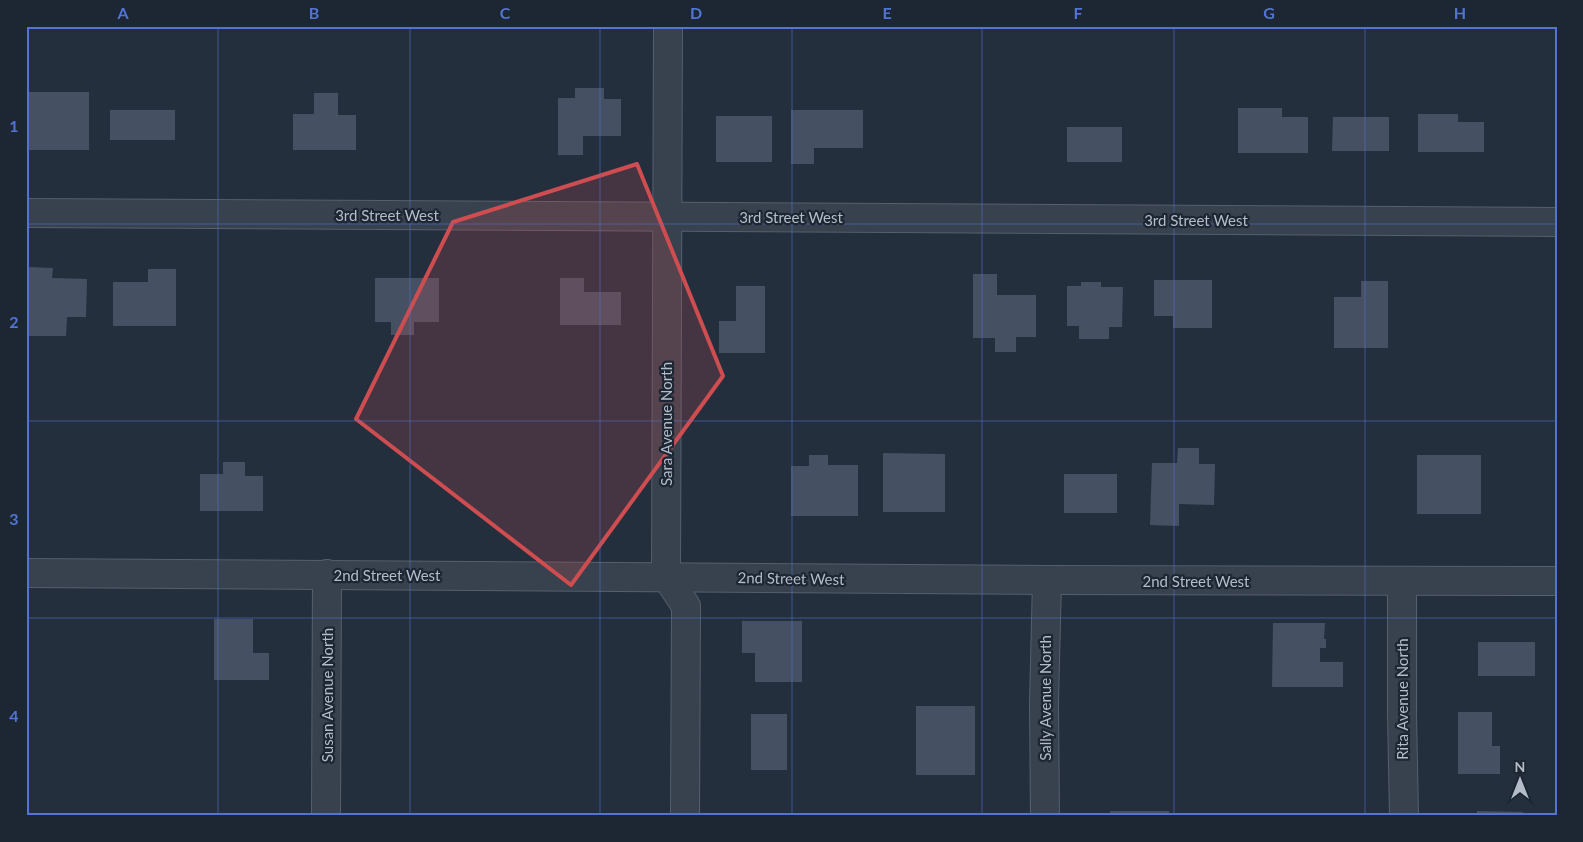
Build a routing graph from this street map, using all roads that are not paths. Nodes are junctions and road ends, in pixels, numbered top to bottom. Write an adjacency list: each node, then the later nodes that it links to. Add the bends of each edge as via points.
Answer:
1 (668, 26): 3 (street, Sara Avenue North)
2 (26, 213): 3 (street, 3rd Street West)
3 (666, 216): 4 (street, 3rd Street West); 7 (street, Sara Avenue North)
4 (1557, 222)
5 (26, 573): 6 (street, 2nd Street West)
6 (327, 574): 7 (street, 2nd Street West); 11 (street, Susan Avenue North)
7 (666, 576): 8 (street, 2nd Street West); 12 (street, via 686,606)
8 (1047, 580): 9 (street, 2nd Street West); 13 (street, Sally Avenue North)
9 (1402, 581): 10 (street, 2nd Street West); 14 (street, Rita Avenue North)
10 (1557, 581)
11 (326, 816)
12 (685, 816)
13 (1045, 816)
14 (1404, 816)

